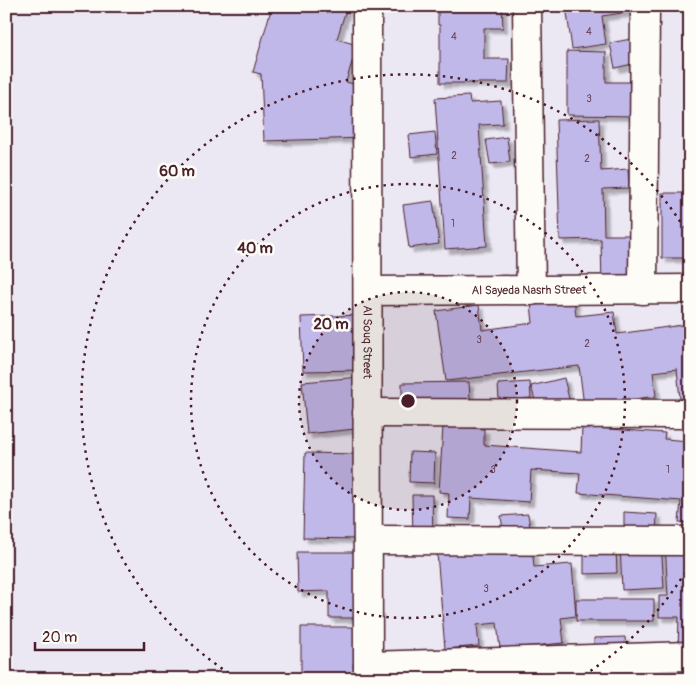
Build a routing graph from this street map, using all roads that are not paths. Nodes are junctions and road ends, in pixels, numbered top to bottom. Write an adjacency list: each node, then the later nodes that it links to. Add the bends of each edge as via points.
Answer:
1 (367, 6): 6 (street, Al Souq Street)
2 (527, 6): 7 (street)
3 (645, 6): 5 (street)
4 (690, 289): 5 (street, Al Sayeda Nasrh Street)
5 (643, 290): 7 (street, Al Sayeda Nasrh Street)
6 (368, 291): 7 (street, Al Sayeda Nasrh Street); 8 (street, Al Souq Street)
7 (531, 291)
8 (367, 413): 9 (street); 10 (street, Al Souq Street)
9 (690, 414)
10 (368, 540): 11 (street); 13 (street, Al Souq Street)
11 (690, 541)
12 (690, 656): 13 (street)
13 (368, 672)

